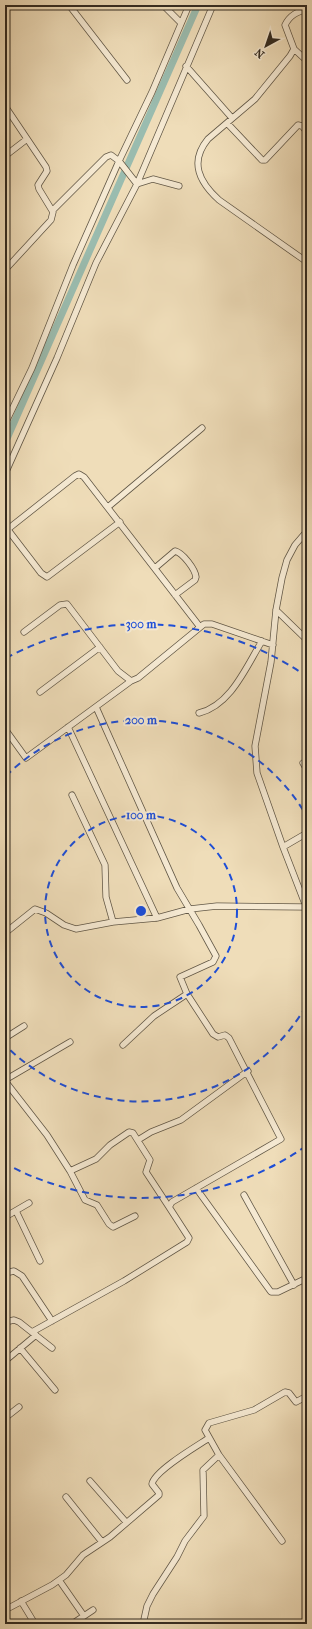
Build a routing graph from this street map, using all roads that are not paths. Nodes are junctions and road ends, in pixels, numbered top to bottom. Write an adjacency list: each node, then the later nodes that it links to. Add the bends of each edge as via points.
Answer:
1 (69, 5): 10 (street)
2 (163, 5): 6 (street)
3 (190, 5): 6 (street)
4 (213, 5): 9 (street)
5 (307, 9): 7 (street, via 289,18 285,25)
6 (181, 23): 17 (street)
7 (294, 49): 8 (street); 12 (street, via 255,99)
8 (307, 61)
9 (186, 66): 12 (street); 18 (street)
10 (127, 80)
11 (5, 106): 15 (street)
12 (232, 118): 13 (street)
13 (227, 124): 14 (street, via 262,160 265,160 298,125); 21 (street, via 202,147 198,159 202,180 219,200)
14 (307, 132)
15 (27, 139): 16 (street); 20 (street, via 47,171 38,185)
16 (5, 156)
17 (121, 163): 18 (street); 20 (street, via 111,155 106,157); 23 (street, via 73,265 32,368)
18 (136, 182): 19 (street, via 153,179); 25 (street, via 96,263)
19 (179, 186)
20 (53, 210): 22 (street, via 51,220)
21 (306, 257)
22 (5, 270)
23 (5, 424)
24 (202, 428): 26 (street)
25 (5, 474)
26 (108, 507): 27 (street); 28 (street, via 88,481 79,474)
27 (120, 522): 28 (street, via 47,577 41,573); 30 (street)
28 (7, 528)
29 (307, 531): 32 (street, via 287,560)
30 (155, 568): 31 (street); 31 (street, via 175,551 182,555 195,571 195,580)
31 (175, 595): 33 (street)
32 (276, 610): 35 (street); 37 (street)
33 (200, 627): 36 (street, via 212,624); 39 (street, via 138,678)
34 (24, 632): 38 (street, via 60,605 67,604)
35 (307, 640)
36 (262, 641): 37 (street); 42 (street, via 228,694 217,704)
37 (273, 645): 49 (street, via 255,756 257,773)
38 (100, 647): 39 (street, via 118,671); 40 (street)
39 (130, 681): 41 (street)
40 (40, 692)
41 (96, 707): 43 (street); 51 (street, via 165,864)
42 (199, 713)
43 (68, 727): 44 (street, via 26,758); 52 (street)
44 (5, 729)
45 (303, 763): 46 (street)
46 (307, 770)
47 (72, 795): 53 (street, via 105,865 106,897)
48 (307, 833): 49 (street)
49 (283, 847): 50 (street)
50 (307, 908): 51 (street, via 217,906)
51 (190, 909): 52 (street); 55 (street, via 216,956 213,962 180,977)
52 (157, 918): 53 (street)
53 (113, 922): 54 (street, via 70,928 35,908)
54 (5, 933)
55 (187, 994): 59 (street, via 154,1016); 60 (street, via 213,1034 229,1038)
56 (24, 1026): 57 (street)
57 (5, 1038)
58 (70, 1042): 61 (street)
59 (122, 1045)
60 (248, 1071): 62 (street, via 180,1120); 64 (street, via 281,1139)
61 (5, 1081): 63 (street, via 34,1117)
62 (138, 1140): 63 (street, via 129,1132 96,1159); 67 (street, via 150,1160 146,1172)
63 (70, 1171): 69 (street, via 85,1200 96,1205 110,1226 116,1226)
64 (196, 1188): 67 (street, via 172,1202); 74 (street, via 271,1292 278,1292)
65 (244, 1195): 74 (street)
66 (29, 1203): 68 (street)
67 (169, 1207): 75 (street, via 189,1238 186,1242 124,1281)
68 (16, 1211): 70 (street); 71 (street)
69 (135, 1216)
70 (5, 1217)
71 (40, 1261)
72 (5, 1273): 75 (street, via 14,1271 22,1276)
73 (307, 1278): 74 (street)
74 (294, 1285)
75 (52, 1321): 77 (street)
76 (5, 1322): 77 (street, via 14,1320)
77 (34, 1333): 78 (street); 79 (street)
78 (20, 1348): 80 (street); 81 (street)
79 (52, 1348)
80 (5, 1361)
81 (55, 1390)
82 (307, 1396): 85 (street, via 296,1402 285,1392 254,1410 208,1423 205,1430)
83 (19, 1407): 84 (street)
84 (5, 1418)
85 (209, 1438): 86 (street); 89 (street, via 176,1460 154,1479 152,1484 159,1495)
86 (219, 1455): 90 (street); 99 (street, via 203,1470 204,1516 185,1541 153,1594)
87 (90, 1481): 89 (street)
88 (66, 1497): 91 (street)
89 (126, 1522): 91 (street)
90 (282, 1541)
91 (102, 1542): 92 (street, via 83,1555)
92 (59, 1580): 93 (street); 96 (street)
93 (21, 1601): 94 (street); 97 (street)
94 (5, 1610)
95 (93, 1610): 96 (street)
96 (84, 1616): 98 (street)
97 (35, 1624)
98 (72, 1624)
99 (143, 1624)

